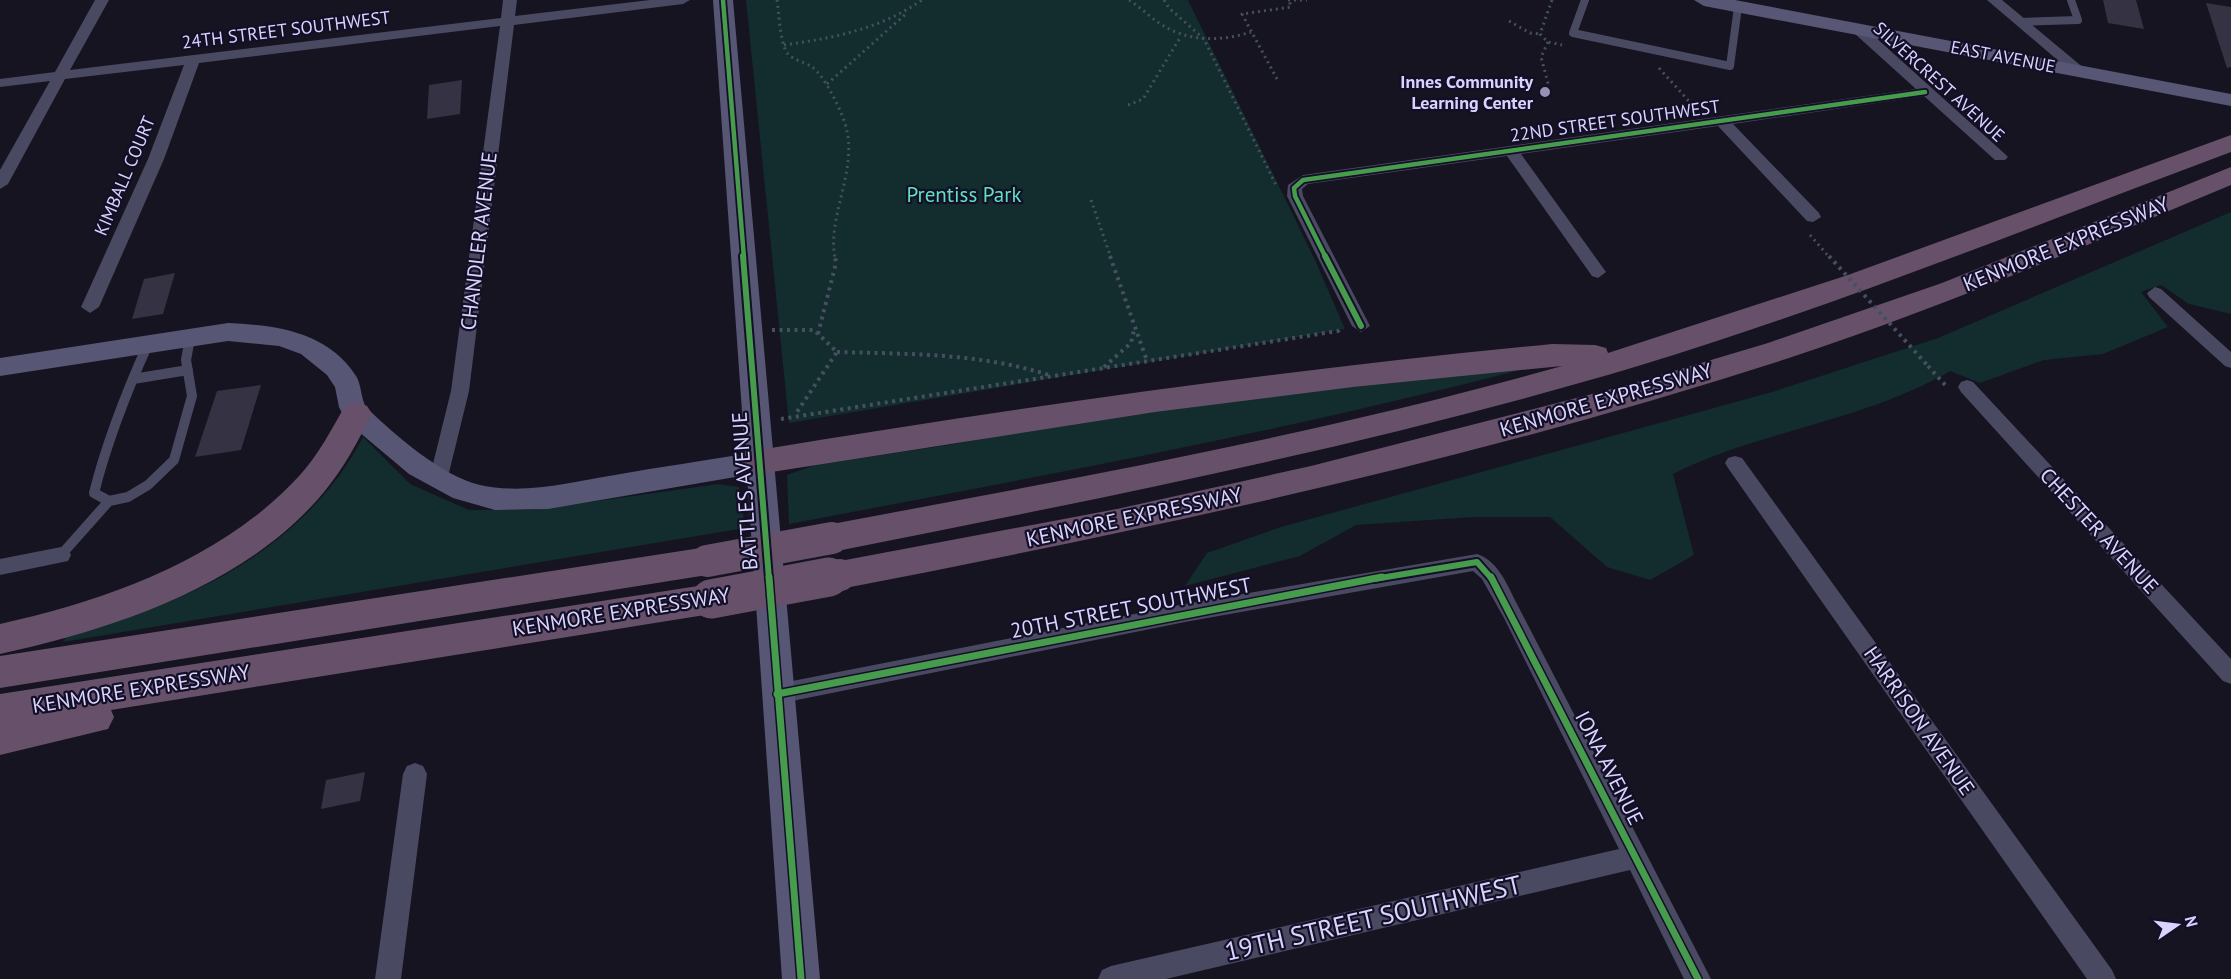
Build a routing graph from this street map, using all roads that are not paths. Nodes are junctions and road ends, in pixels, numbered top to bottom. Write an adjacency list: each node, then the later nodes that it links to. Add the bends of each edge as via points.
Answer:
1 (102, 0): 15 (street)
2 (510, 0): 10 (street, CHANDLER AVENUE)
3 (683, 0): 10 (street, 24TH STREET SOUTHWEST)
4 (723, 0): 39 (main road, BATTLES AVENUE)
5 (1585, 0): 9 (lane, via 1573,33 1730,66)
6 (1704, 0): 9 (main road, EAST AVENUE)
7 (1994, 0): 11 (street)
8 (2071, 0): 11 (lane, via 2079,20)
9 (1739, 3): 12 (main road, EAST AVENUE)
10 (508, 21): 13 (street, 24TH STREET SOUTHWEST); 41 (street, CHANDLER AVENUE, via 460,391)
11 (2021, 22): 14 (street)
12 (1859, 30): 14 (main road, EAST AVENUE); 17 (street, SILVERCREST AVENUE)
13 (193, 59): 15 (street, 24TH STREET SOUTHWEST); 28 (street, KIMBALL COURT, via 156,159)
14 (2080, 72): 18 (main road, EAST AVENUE)
15 (58, 76): 16 (street, 24TH STREET SOUTHWEST); 24 (street)
16 (0, 83)
17 (1925, 92): 19 (street, 22ND STREET SOUTHWEST); 22 (street, SILVERCREST AVENUE)
18 (2226, 99)
19 (1722, 121): 21 (street, 22ND STREET SOUTHWEST); 25 (street)
20 (2231, 142): 32 (highway, KENMORE EXPRESSWAY, via 1775,310)
21 (1511, 150): 26 (street); 29 (street, 22ND STREET SOUTHWEST, via 1298,183 1295,196)
22 (2000, 157)
23 (2231, 175): 47 (highway, KENMORE EXPRESSWAY, bridge, via 1952,290 1779,350 1627,396 1311,479 1117,522 711,599)
24 (0, 184)
25 (1813, 218)
26 (1598, 272)
27 (2154, 293): 33 (street)
28 (90, 307)
29 (1353, 325)
30 (189, 338): 31 (main road); 35 (lane); 38 (main road, via 261,332 309,345 340,372)
31 (148, 344): 34 (main road); 36 (lane)
32 (1630, 357): 39 (highway, via 1552,355 1239,388); 48 (highway, KENMORE EXPRESSWAY, bridge, via 1306,442 832,538)
33 (2231, 362)
34 (0, 367)
35 (188, 370): 36 (lane); 42 (lane, via 192,396 174,460 148,485 128,497)
36 (133, 379): 42 (lane, via 104,449 94,493)
37 (1967, 387): 49 (street, CHESTER AVENUE)
38 (356, 414): 41 (main road); 46 (highway, via 318,477 290,508 255,538 216,563 168,587 31,633)
39 (759, 462): 41 (main road, via 573,494 513,499 481,496); 50 (main road, BATTLES AVENUE)
40 (1735, 463): 59 (street, HARRISON AVENUE)
41 (439, 480)
42 (109, 501): 43 (lane)
43 (61, 555): 44 (street)
44 (0, 567)
45 (1489, 573): 50 (street, 20TH STREET SOUTHWEST, via 1477,562 1431,568); 54 (street, IONA AVENUE)
46 (0, 639)
47 (419, 644): 51 (highway, KENMORE EXPRESSWAY); 52 (highway)
48 (0, 672)
49 (2231, 674)
50 (777, 693): 56 (main road, BATTLES AVENUE)
51 (0, 711)
52 (0, 738)
53 (415, 774): 55 (street)
54 (1635, 857): 57 (street, 19TH STREET SOUTHWEST); 58 (street, IONA AVENUE)
55 (388, 979)
56 (801, 979)
57 (1111, 979)
58 (1698, 979)
59 (2103, 979)

